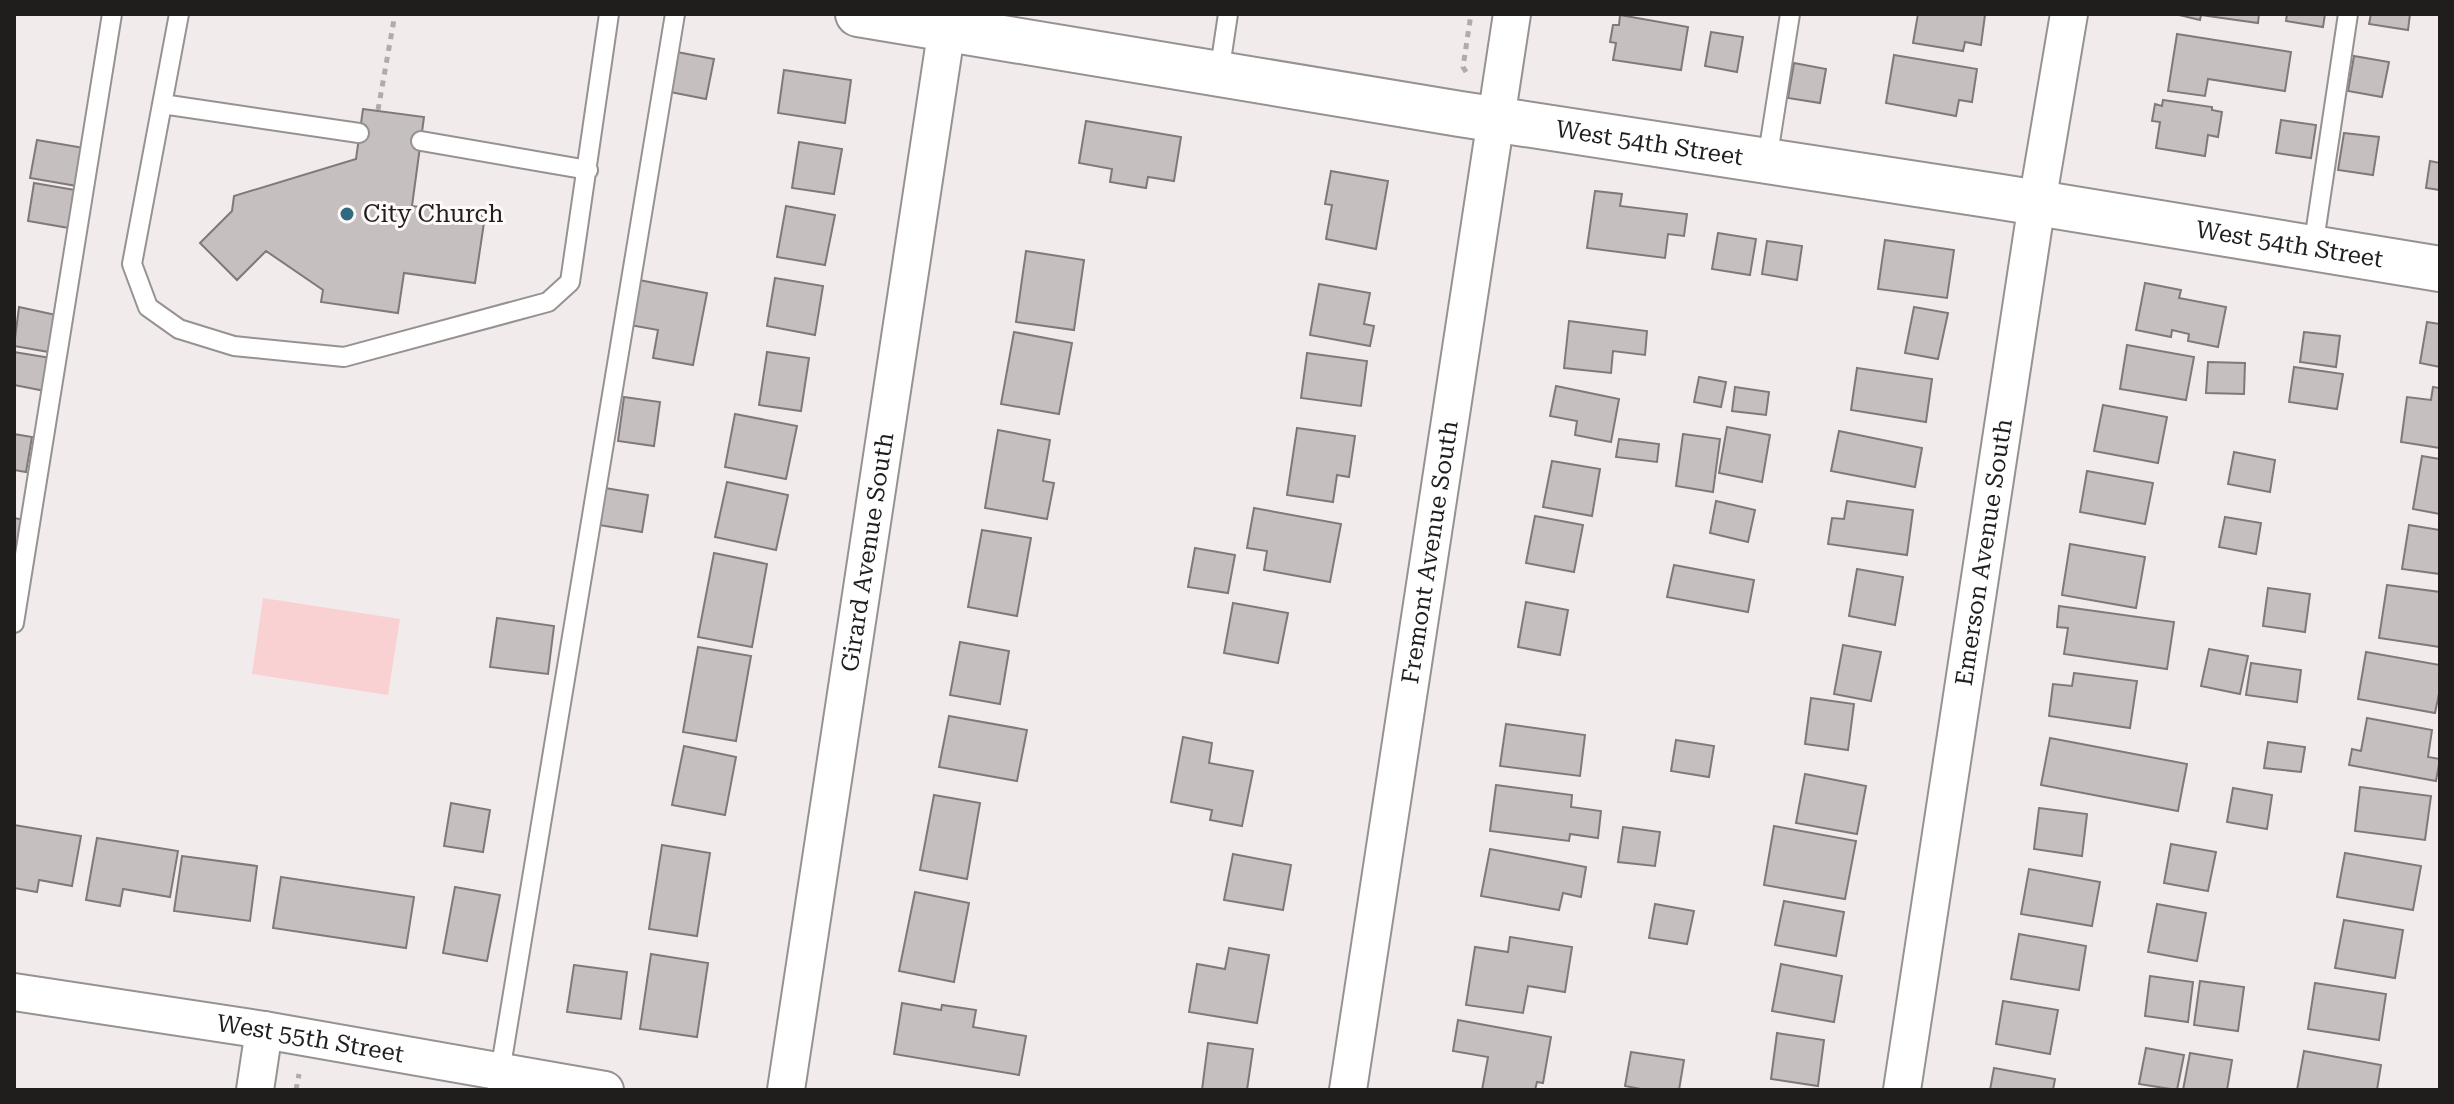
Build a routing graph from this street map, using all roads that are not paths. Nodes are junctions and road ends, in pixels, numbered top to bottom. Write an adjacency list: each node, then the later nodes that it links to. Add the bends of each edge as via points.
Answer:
1 (112, 14): 22 (lane)
2 (179, 14): 13 (lane)
3 (609, 14): 18 (lane)
4 (675, 14): 25 (lane)
5 (858, 14): 11 (street, West 54th Street)
6 (1228, 14): 12 (lane)
7 (1512, 14): 14 (street, Fremont Avenue South)
8 (1790, 14): 17 (lane)
9 (2069, 14): 19 (street, Emerson Avenue South)
10 (2348, 14): 20 (lane)
11 (948, 21): 12 (street, West 54th Street); 28 (street, Girard Avenue South)
12 (1219, 74): 14 (street, West 54th Street)
13 (162, 104): 15 (lane); 18 (lane, via 132,264 148,307 179,329 234,346 344,357 548,302 570,282)
14 (1495, 120): 17 (street, West 54th Street); 29 (street, Fremont Avenue South)
15 (359, 133)
16 (421, 141): 18 (lane)
17 (1767, 162): 19 (street, West 54th Street)
18 (588, 170)
19 (2037, 203): 20 (street, West 54th Street); 30 (street, Emerson Avenue South)
20 (2313, 248): 21 (street, West 54th Street)
21 (2440, 269)
22 (14, 623)
23 (14, 992): 24 (street, West 55th Street)
24 (264, 1030): 25 (street, West 55th Street); 26 (street)
25 (499, 1081): 27 (street, West 55th Street)
26 (255, 1090)
27 (605, 1090)
28 (786, 1090)
29 (1348, 1090)
30 (1902, 1090)

